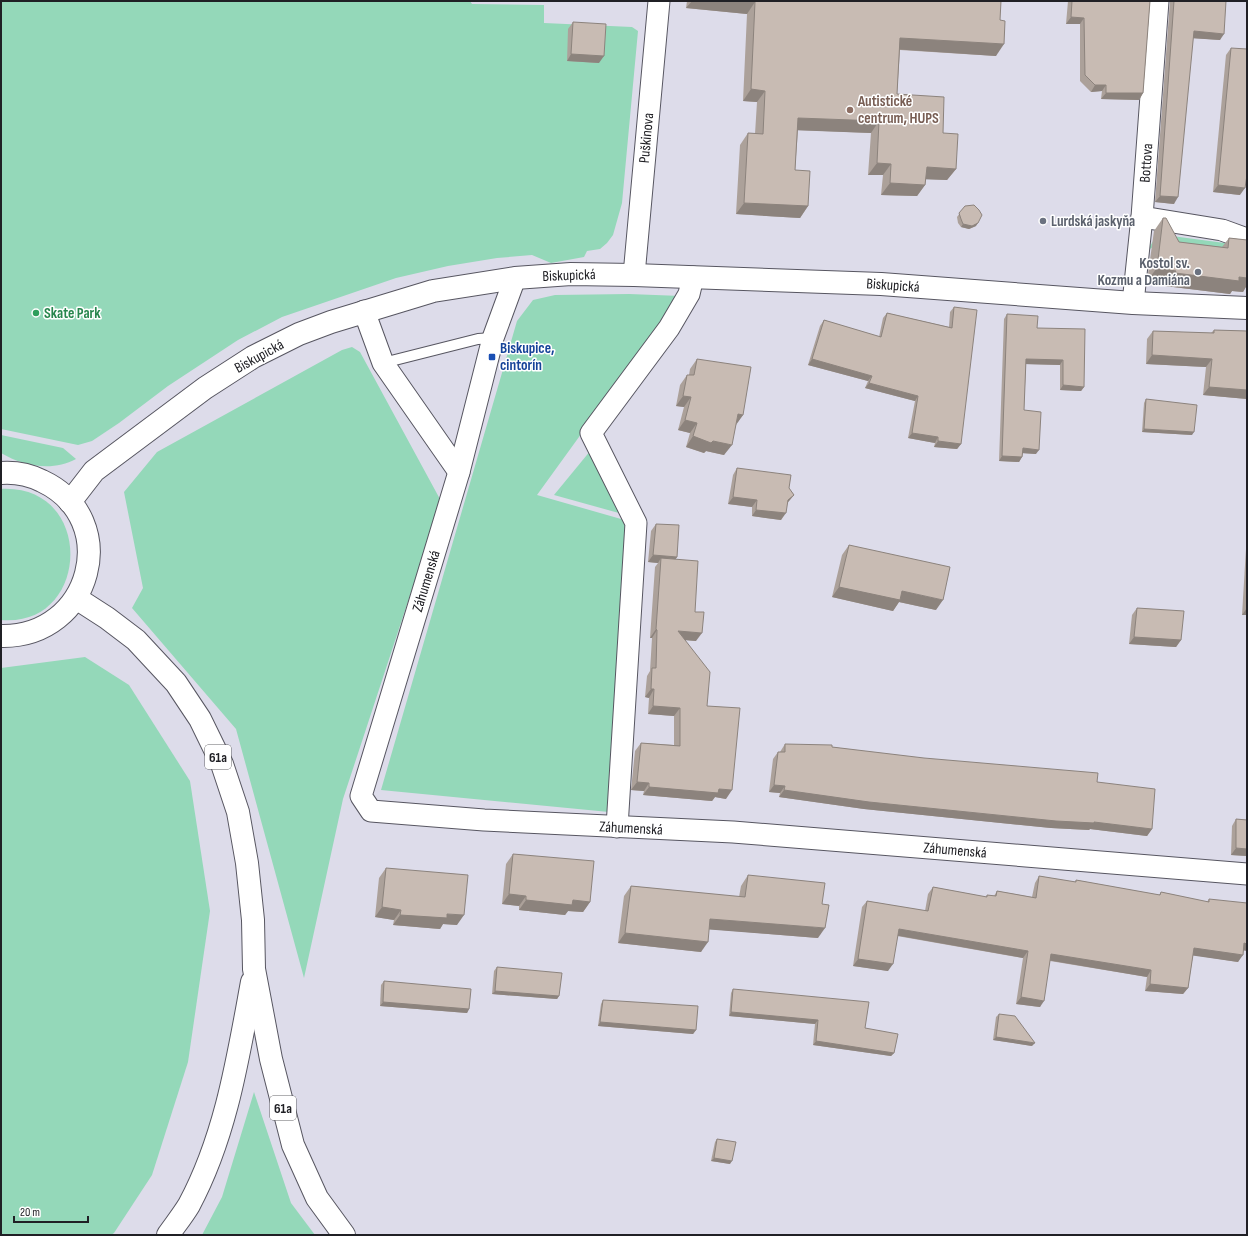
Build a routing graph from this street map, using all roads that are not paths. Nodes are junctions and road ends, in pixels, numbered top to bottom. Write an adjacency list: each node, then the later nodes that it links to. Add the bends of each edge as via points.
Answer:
1 (659, 1): 5 (street, Puškinova)
2 (1158, 1): 3 (street, Bottova)
3 (1142, 217): 4 (street, via 1222,230); 8 (street)
4 (1247, 239)
5 (634, 275): 6 (street, Biskupická, via 571,274); 7 (street, Biskupická)
6 (516, 278): 10 (street, Biskupická, via 433,291); 11 (street, Záhumenská)
7 (693, 278): 8 (street, Biskupická, via 882,284); 18 (street, via 690,294 669,328 591,433 636,524)
8 (1133, 303): 9 (street, Biskupická)
9 (1247, 308)
10 (364, 311): 12 (street); 15 (street, Biskupická, via 299,334 254,357 211,384 94,471)
11 (493, 338): 12 (lane, via 478,339); 13 (street, Záhumenská)
12 (383, 363): 13 (street)
13 (459, 472): 18 (street, Záhumenská, via 361,796 370,811)
14 (1, 473): 15 (street, via 35,478 54,488)
15 (70, 502): 16 (street, via 78,514 88,543 89,558)
16 (76, 598): 17 (street, via 54,622 41,629 27,634); 20 (street, 61a, via 136,640 176,683 213,744 238,812 247,863)
17 (1, 636)
18 (617, 827): 19 (street, Záhumenská, via 733,832)
19 (1247, 874)
20 (254, 969): 21 (street, 61a, via 233,1084 221,1129 188,1205); 22 (street, 61a, via 271,1059 292,1145 317,1198)
21 (168, 1235)
22 (344, 1235)

